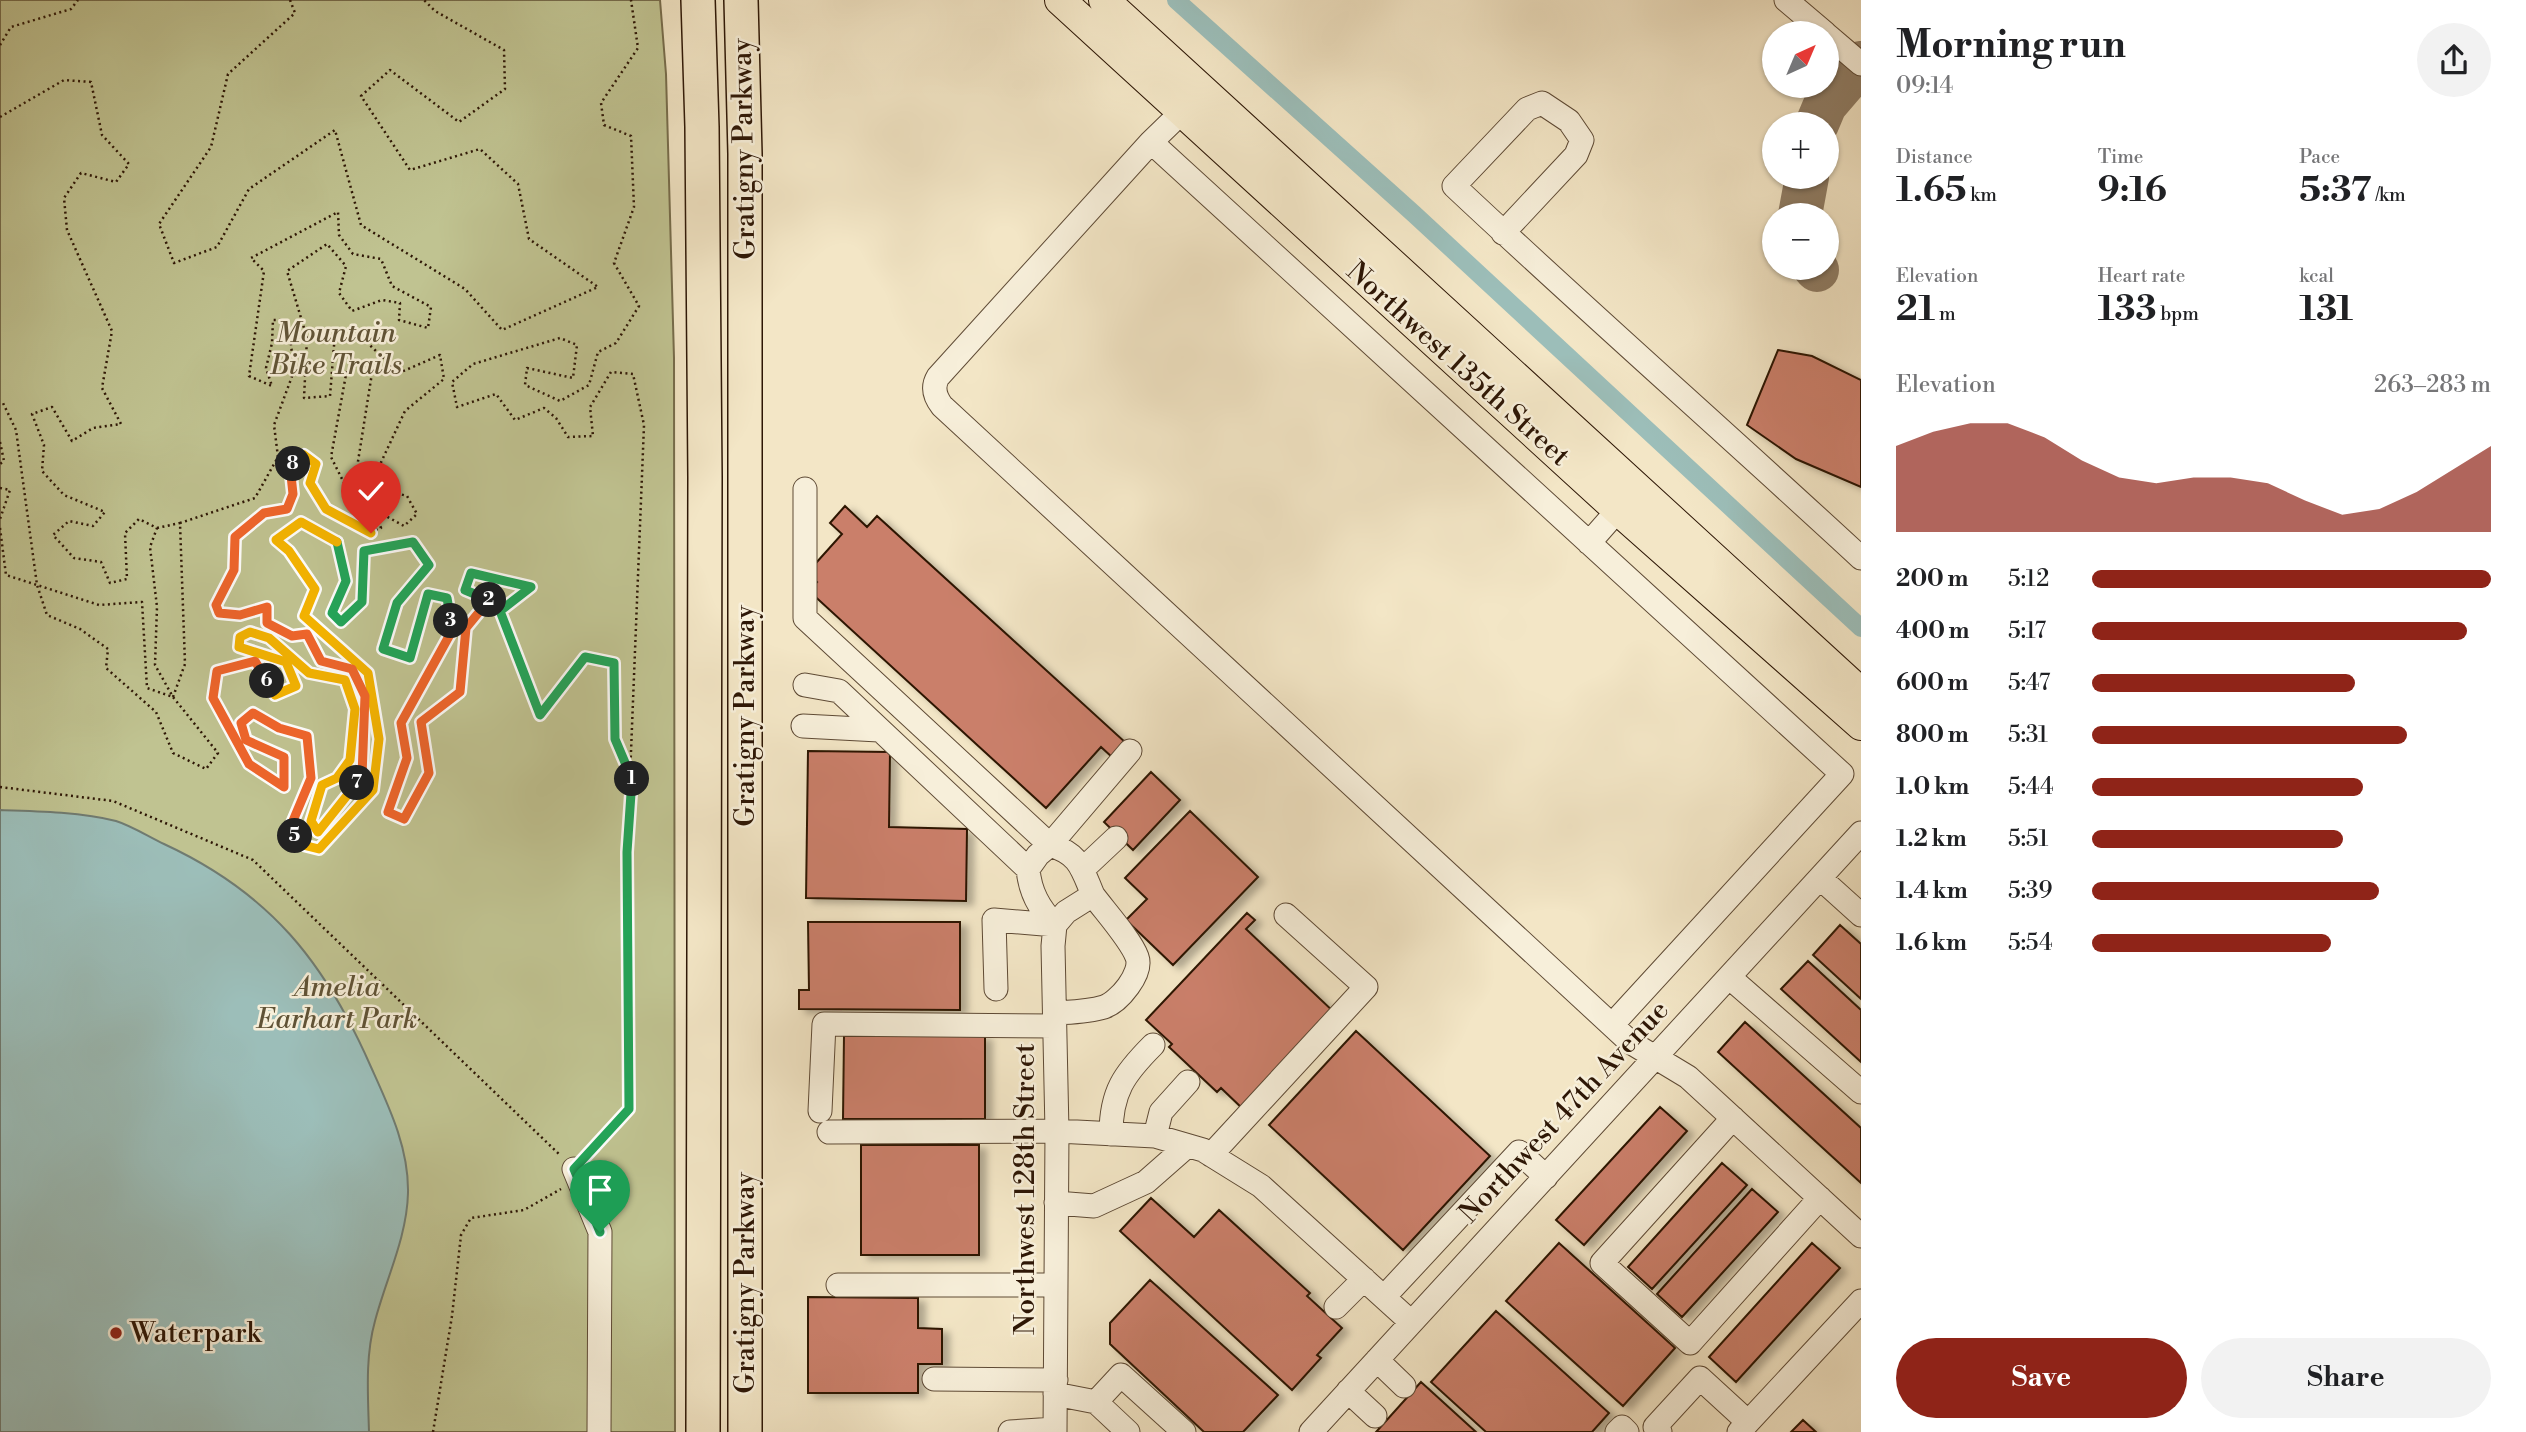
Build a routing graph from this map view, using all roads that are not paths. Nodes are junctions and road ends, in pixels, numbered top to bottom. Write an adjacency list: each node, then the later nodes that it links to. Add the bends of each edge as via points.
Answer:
1 (698, 0): 70 (highway, Gratigny Parkway, via 705,464)
2 (741, 0): 71 (highway, Gratigny Parkway, via 745,154)
3 (1059, 0): 10 (main road, Northwest 135th Street)
4 (1104, 0): 9 (main road, Northwest 135th Street)
5 (1786, 0): 6 (street)
6 (1811, 21)
7 (1839, 45): 8 (street)
8 (1861, 64)
9 (1203, 90): 10 (main road); 18 (main road, Northwest 135th Street)
10 (1182, 113): 11 (street); 14 (main road, Northwest 135th Street)
11 (1151, 142): 15 (street); 36 (street, via 944,369 935,383 937,399)
12 (1503, 233): 12 (street, via 1454,186 1527,108 1542,103 1569,121 1581,140 1576,155); 16 (street)
13 (805, 489): 25 (street, via 805,618)
14 (1618, 510): 15 (street); 19 (main road, Northwest 135th Street)
15 (1589, 543): 36 (street, via 1842,774)
16 (1861, 558)
17 (805, 685): 21 (street, via 839,691)
18 (1861, 692)
19 (1861, 725)
20 (803, 726): 21 (street)
21 (879, 730): 26 (street)
22 (1130, 751): 25 (street)
23 (1861, 833): 28 (street, Northwest 47th Avenue)
24 (1116, 838): 27 (street)
25 (1050, 845): 26 (street); 27 (street, via 1073,856)
26 (1028, 869): 32 (street, via 1034,895)
27 (1083, 869): 29 (street)
28 (1820, 878): 31 (street); 33 (street, Northwest 47th Avenue)
29 (1093, 895): 32 (street, via 1066,912); 35 (street, via 1137,954 1139,970 1107,1006)
30 (1286, 915): 46 (street, via 1366,987)
31 (1861, 915)
32 (1054, 935): 34 (street, via 994,920); 35 (street, Northwest 128th Street)
33 (1729, 977): 38 (street, Northwest 47th Avenue); 40 (street)
34 (996, 989)
35 (1055, 1020): 42 (street, Northwest 128th Street); 42 (street, via 824,1024 825,1121)
36 (1612, 1025): 38 (street)
37 (1153, 1045): 43 (street, via 1121,1084 1111,1109)
38 (1655, 1058): 41 (street, via 1688,1077); 48 (street, Northwest 47th Avenue)
39 (1188, 1082): 44 (street, via 1161,1112)
40 (1861, 1093)
41 (1732, 1118): 49 (street); 49 (street, via 1601,1263 1690,1343)
42 (1056, 1130): 43 (street); 50 (street, Northwest 128th Street)
43 (1111, 1134): 44 (street)
44 (1155, 1136): 45 (street)
45 (1187, 1146): 46 (street); 50 (street, via 1146,1182 1094,1206)
46 (1211, 1156): 52 (street, via 1261,1185)
47 (576, 1173): 69 (street, via 600,1232)
48 (1546, 1177): 55 (street, via 1519,1152); 58 (street, Northwest 47th Avenue)
49 (1821, 1199): 51 (street)
50 (1056, 1203): 54 (street, Northwest 128th Street)
51 (1858, 1227)
52 (1364, 1279): 55 (street); 57 (street)
53 (838, 1285): 54 (street)
54 (1056, 1285): 62 (street, Northwest 128th Street)
55 (1384, 1297): 58 (street)
56 (1861, 1301): 66 (street)
57 (1336, 1307)
58 (1411, 1322): 59 (street, Northwest 47th Avenue)
59 (1377, 1360): 61 (street); 63 (street, Northwest 47th Avenue)
60 (933, 1379): 62 (street)
61 (1404, 1386)
62 (1056, 1387): 64 (street); 68 (street, Northwest 128th Street)
63 (1348, 1391): 65 (street); 67 (street, Northwest 47th Avenue)
64 (1096, 1402): 73 (street); 74 (street, via 1121,1375)
65 (1375, 1416)
66 (1743, 1427): 77 (street, via 1700,1378 1655,1427)
67 (1316, 1430)
68 (1055, 1431): 72 (street)
69 (599, 1432)
70 (703, 1432)
71 (745, 1432)
72 (1010, 1432)
73 (1128, 1432)
74 (1184, 1432)
75 (1617, 1432): 76 (street, via 1622,1427)
76 (1627, 1432)
77 (1660, 1432)

